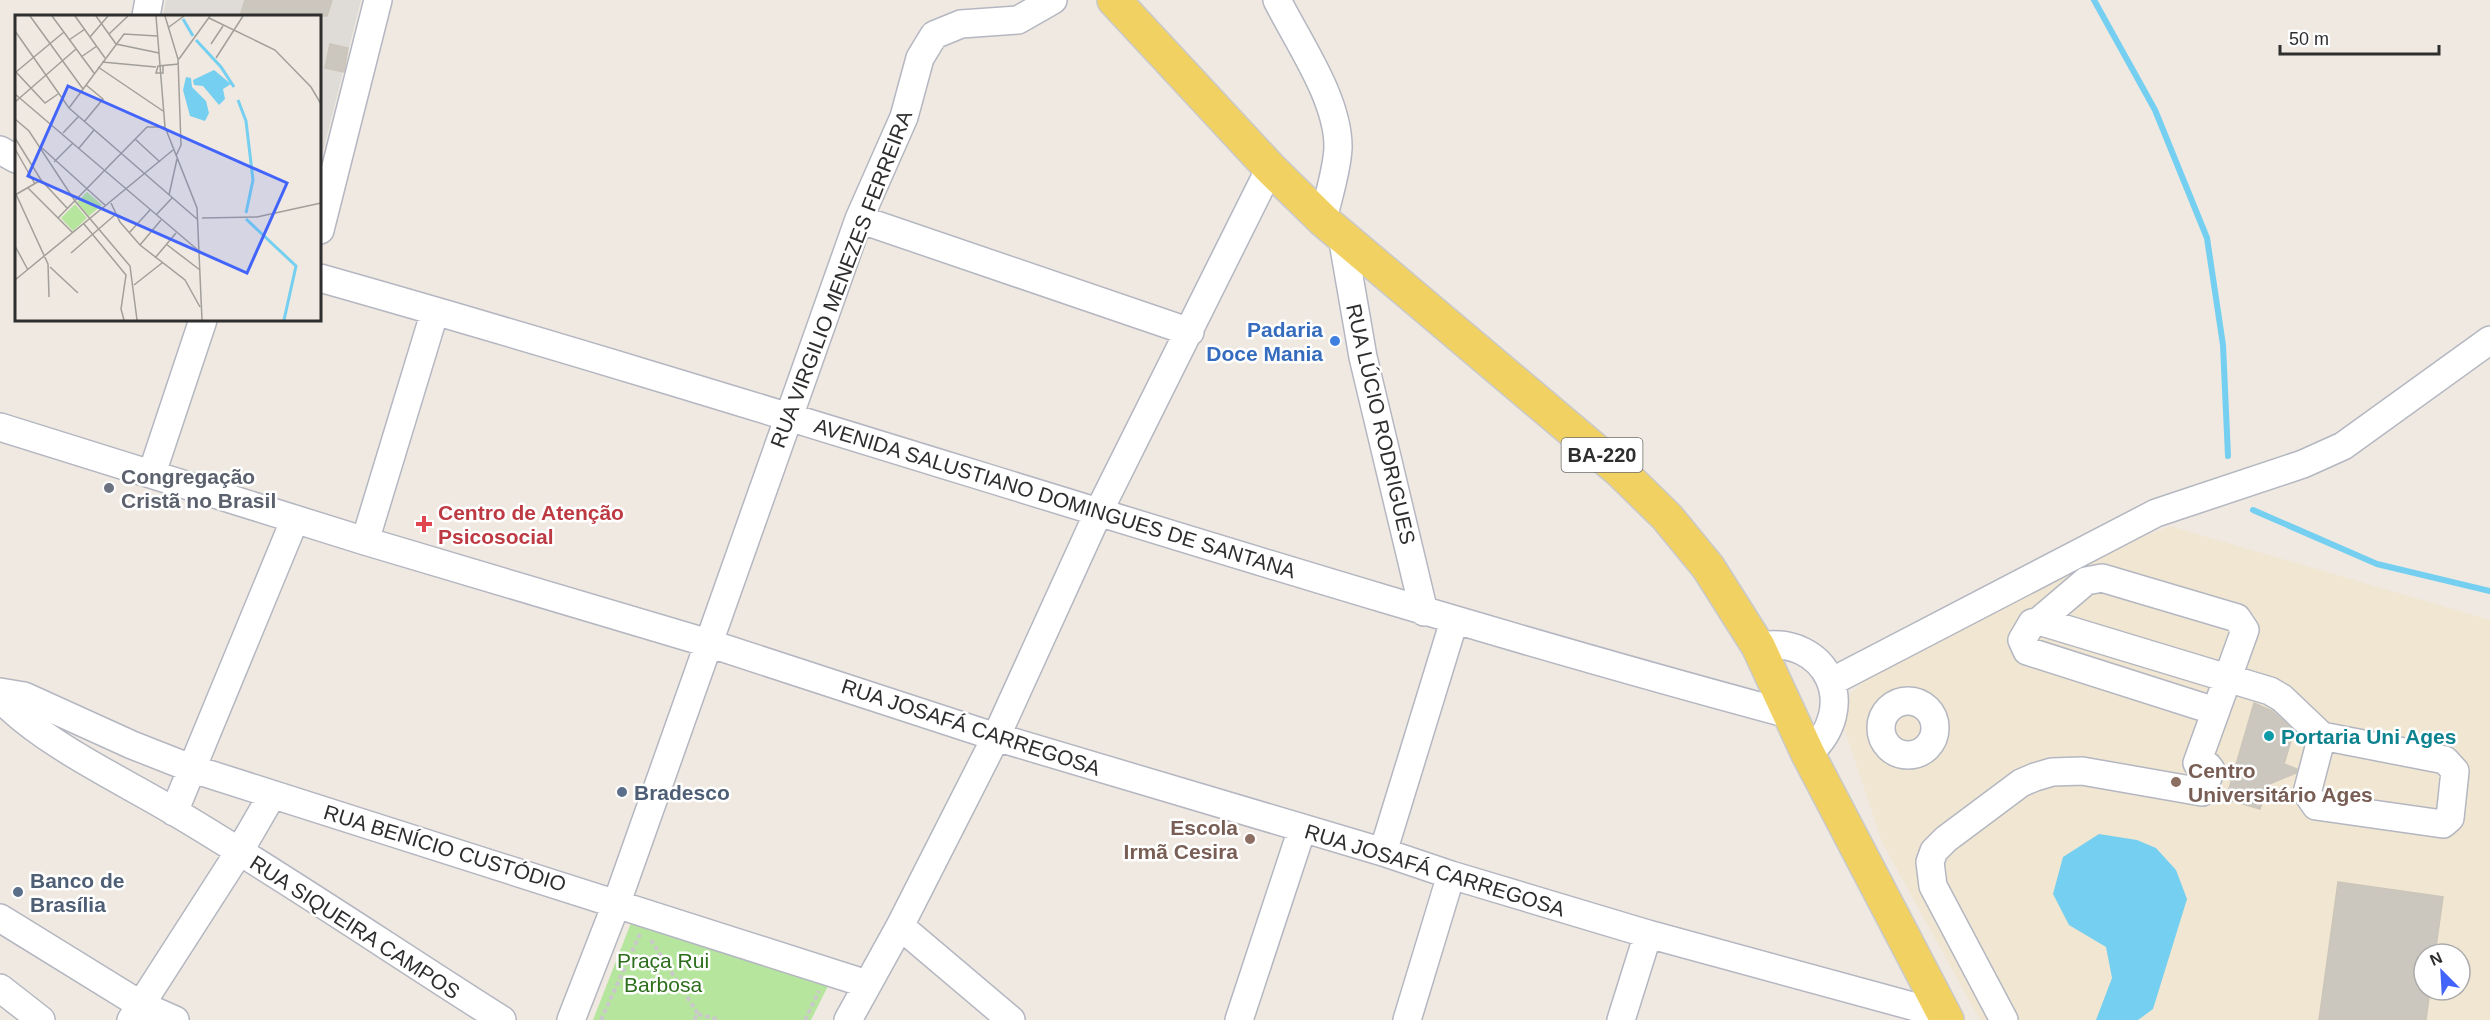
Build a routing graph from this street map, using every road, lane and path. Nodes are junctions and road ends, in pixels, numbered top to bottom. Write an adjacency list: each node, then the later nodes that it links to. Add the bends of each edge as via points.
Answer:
1 (378, 0): 9 (street)
2 (1053, 0): 8 (street, RUA VIRGILIO MENEZES FERREIRA, via 1018,20 961,24 934,35 920,58 904,117)
3 (1114, 0): 7 (main road, BA-220)
4 (1277, 0): 10 (street, via 1323,88 1337,131)
5 (0, 150): 6 (street)
6 (15, 158)
7 (1270, 168): 10 (main road, BA-220); 14 (street)
8 (859, 219): 14 (street); 16 (street, RUA VIRGILIO MENEZES FERREIRA)
9 (321, 226)
10 (1333, 228): 22 (street, RUA LÚCIO RODRIGUES); 26 (main road, BA-220, via 1628,478 1708,567)
11 (321, 278): 12 (street, AVENIDA SALUSTIANO DOMINGUES DE SANTANA)
12 (435, 311): 16 (street, AVENIDA SALUSTIANO DOMINGUES DE SANTANA); 21 (street)
13 (203, 321): 18 (street)
14 (1190, 332): 19 (street)
15 (2490, 340): 28 (street, via 2343,446 2303,464 2156,513)
16 (789, 415): 19 (street, AVENIDA SALUSTIANO DOMINGUES DE SANTANA); 25 (street, RUA VIRGILIO MENEZES FERREIRA)
17 (0, 427): 18 (street, RUA JOSAFÁ CARREGOSA)
18 (152, 473): 20 (street, RUA JOSAFÁ CARREGOSA)
19 (1099, 511): 22 (street, AVENIDA SALUSTIANO DOMINGUES DE SANTANA); 34 (street)
20 (295, 519): 21 (street, RUA JOSAFÁ CARREGOSA); 37 (street)
21 (365, 541): 25 (street, RUA JOSAFÁ CARREGOSA)
22 (1424, 612): 23 (street, AVENIDA SALUSTIANO DOMINGUES DE SANTANA)
23 (1454, 621): 32 (street, AVENIDA SALUSTIANO DOMINGUES DE SANTANA); 43 (street)
24 (2039, 621): 27 (street); 27 (street, via 2085,581 2102,578 2237,618 2245,630); 31 (street, via 2032,623 2022,640 2027,651)
25 (708, 643): 34 (street, RUA JOSAFÁ CARREGOSA); 45 (street, RUA VIRGILIO MENEZES FERREIRA)
26 (1758, 646): 28 (street, via 1784,644 1808,653); 32 (main road, BA-220)
27 (2227, 679): 31 (street); 33 (street, via 2275,694)
28 (1831, 682): 36 (street, via 1836,697 1834,717 1829,731)
29 (0, 692): 35 (street, RUA BENÍCIO CUSTÓDIO, via 24,696)
30 (0, 698): 38 (street, RUA SIQUEIRA CAMPOS, via 16,715)
31 (2215, 711): 68 (street, via 2197,762 2211,770 2202,792 2082,771 2052,772 2022,783 1934,851 1930,862 1933,886)
32 (1792, 716): 36 (main road, BA-220)
33 (2322, 736): 33 (street, via 2449,762 2455,771 2450,818 2443,824 2316,806 2307,793)
34 (996, 737): 41 (street, RUA JOSAFÁ CARREGOSA); 47 (street)
35 (132, 745): 37 (street, RUA BENÍCIO CUSTÓDIO); 38 (street)
36 (1808, 754): 55 (main road, BA-220)
37 (193, 769): 39 (street, RUA BENÍCIO CUSTÓDIO); 40 (street)
38 (114, 778): 40 (street, RUA SIQUEIRA CAMPOS)
39 (272, 795): 42 (street); 45 (street, RUA BENÍCIO CUSTÓDIO)
40 (174, 812): 42 (street, RUA SIQUEIRA CAMPOS)
41 (1302, 829): 43 (street, RUA JOSAFÁ CARREGOSA); 65 (street)
42 (239, 852): 52 (street); 58 (street, RUA SIQUEIRA CAMPOS)
43 (1383, 852): 44 (street, RUA JOSAFÁ CARREGOSA)
44 (1451, 875): 48 (street, RUA JOSAFÁ CARREGOSA); 66 (street)
45 (617, 902): 50 (street, RUA BENÍCIO CUSTÓDIO); 59 (street)
46 (0, 918): 52 (street)
47 (900, 926): 50 (street); 54 (street)
48 (1648, 934): 55 (street, RUA JOSAFÁ CARREGOSA); 67 (street)
49 (822, 984): 63 (path)
50 (867, 984): 64 (street)
51 (0, 988): 56 (street)
52 (136, 1013): 57 (street)
53 (698, 1014): 60 (path, via 643,927); 61 (path); 62 (path)
54 (999, 1016)
55 (1946, 1018)
56 (41, 1020)
57 (175, 1020)
58 (502, 1020)
59 (571, 1020)
60 (601, 1020)
61 (694, 1020)
62 (720, 1020)
63 (805, 1020)
64 (848, 1020)
65 (1239, 1020)
66 (1407, 1020)
67 (1621, 1020)
68 (2004, 1020)

